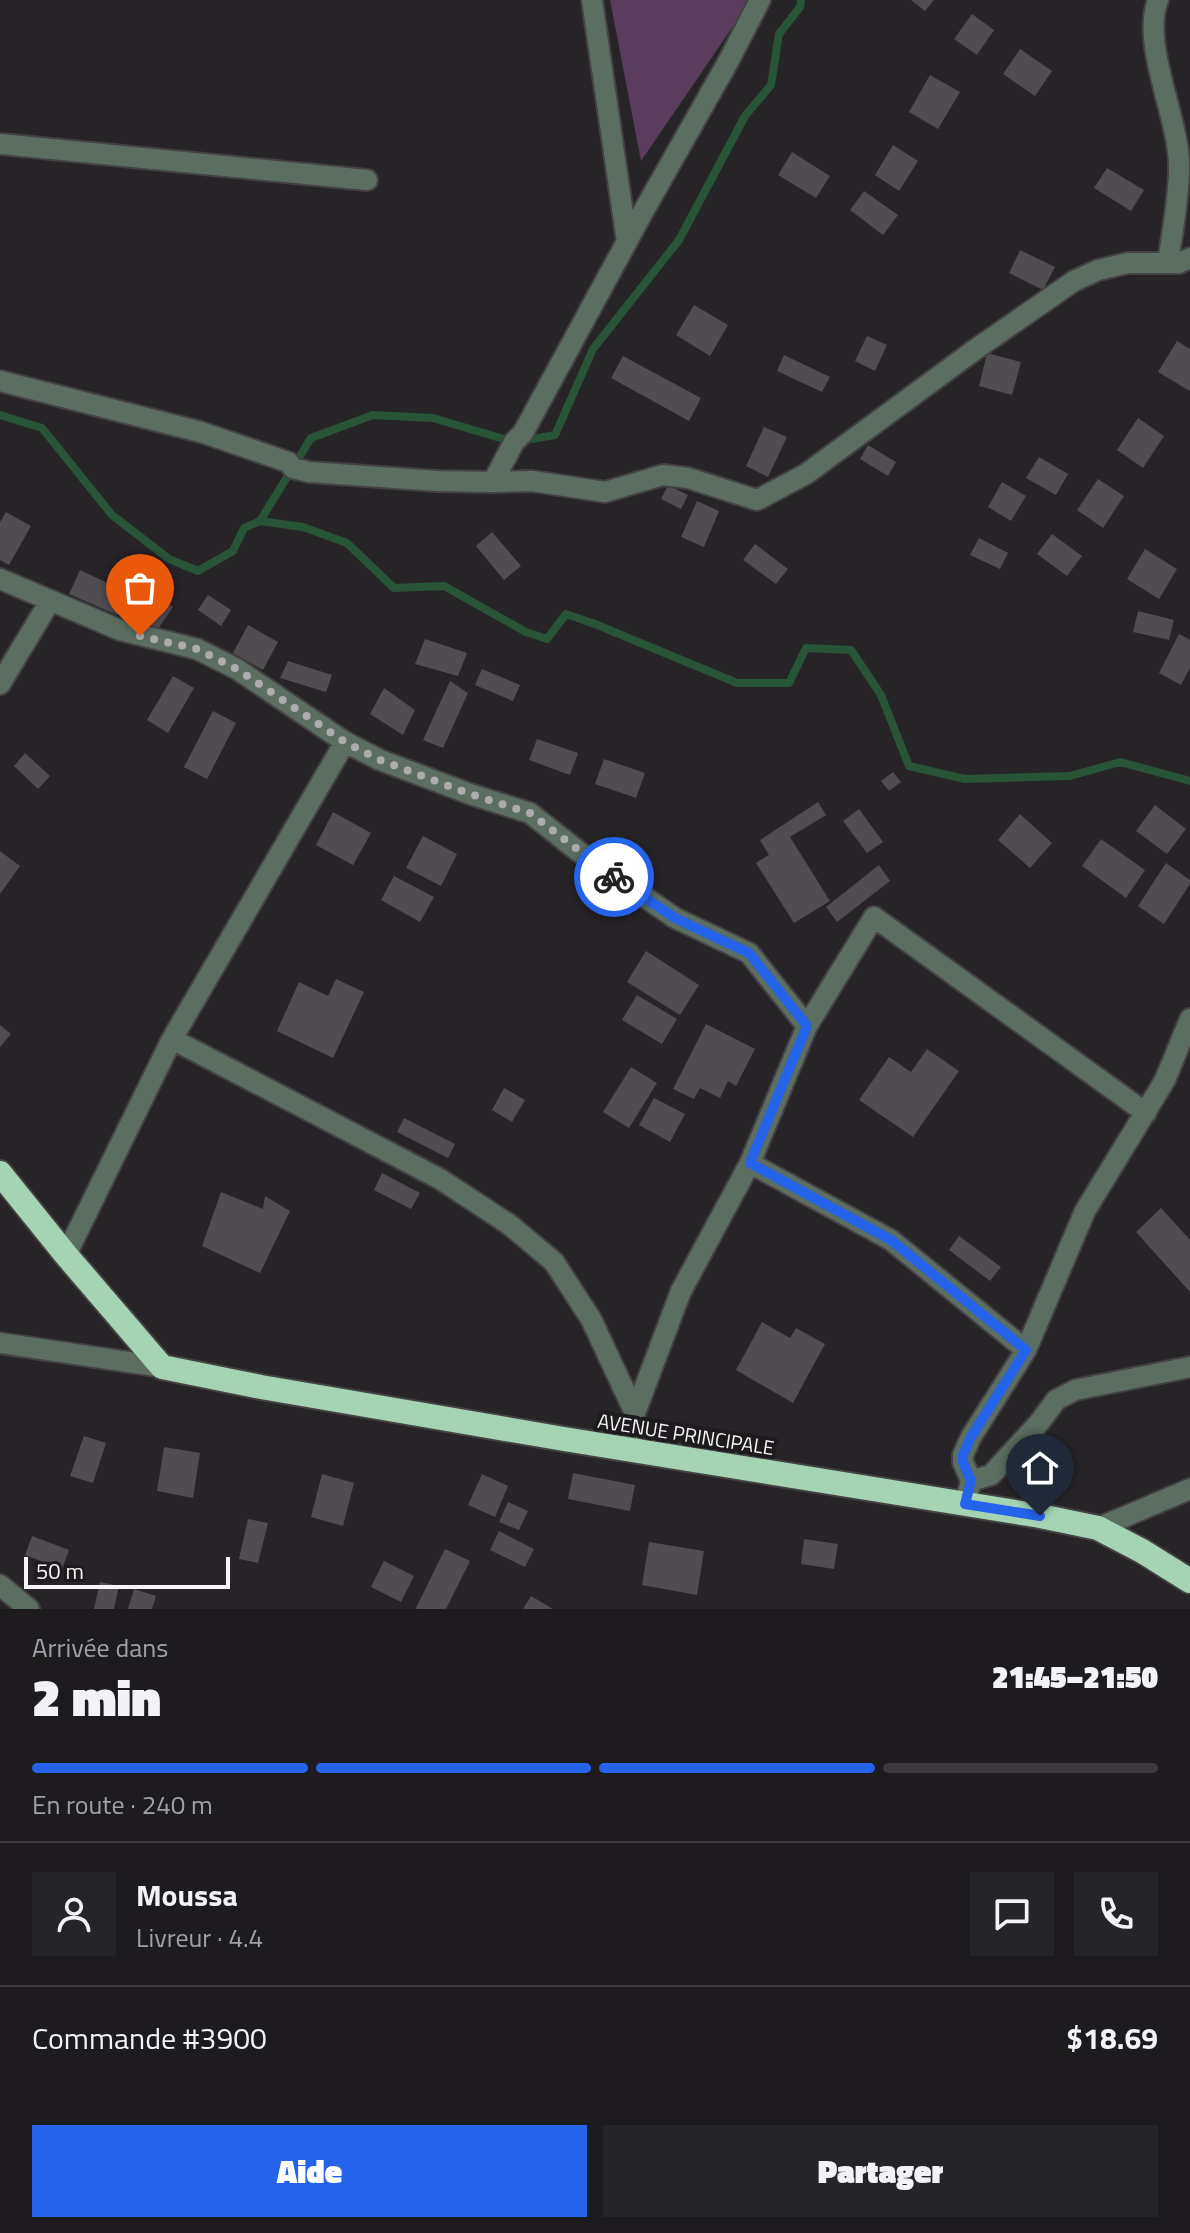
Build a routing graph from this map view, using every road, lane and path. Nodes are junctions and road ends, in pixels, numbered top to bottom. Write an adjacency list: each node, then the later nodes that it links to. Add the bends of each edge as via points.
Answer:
1 (592, 0): 6 (street)
2 (760, 0): 6 (street)
3 (1158, 0): 8 (street, via 1155,47 1180,166)
4 (0, 144): 5 (street)
5 (367, 180)
6 (627, 242): 10 (street)
7 (1190, 258): 8 (street)
8 (1168, 263): 10 (street, via 1128,263 1074,281 806,474 757,500 663,475 605,492 532,481)
9 (0, 381): 10 (street, via 201,432 309,472)
10 (493, 482)
11 (0, 579): 12 (street)
12 (50, 601): 13 (street); 14 (street, via 120,630 197,649 237,669)
13 (0, 684)
14 (345, 742): 16 (street, via 380,760 530,813 663,911 749,953); 17 (street)
15 (1190, 1019): 18 (street)
16 (807, 1026): 18 (street, via 874,917); 19 (street)
17 (172, 1039): 21 (street); 26 (street, via 440,1179 510,1225 554,1262 591,1319)
18 (1146, 1113): 23 (street, via 1085,1211)
19 (750, 1163): 23 (street, via 891,1240); 26 (street, via 681,1291)
20 (0, 1173): 21 (highway)
21 (66, 1255): 24 (highway)
22 (0, 1343): 24 (street)
23 (1026, 1350): 29 (street, via 963,1455)
24 (162, 1367): 27 (highway, AVENUE PRINCIPALE)
25 (1190, 1367): 29 (street, via 1075,1390 1056,1400 991,1475)
26 (635, 1413): 27 (street)
27 (630, 1450): 29 (highway, AVENUE PRINCIPALE)
28 (1190, 1489): 30 (street)
29 (968, 1493): 30 (highway, AVENUE PRINCIPALE)
30 (1098, 1528): 31 (highway, AVENUE PRINCIPALE)
31 (1190, 1581)
32 (0, 1585): 33 (street)
33 (29, 1609)

